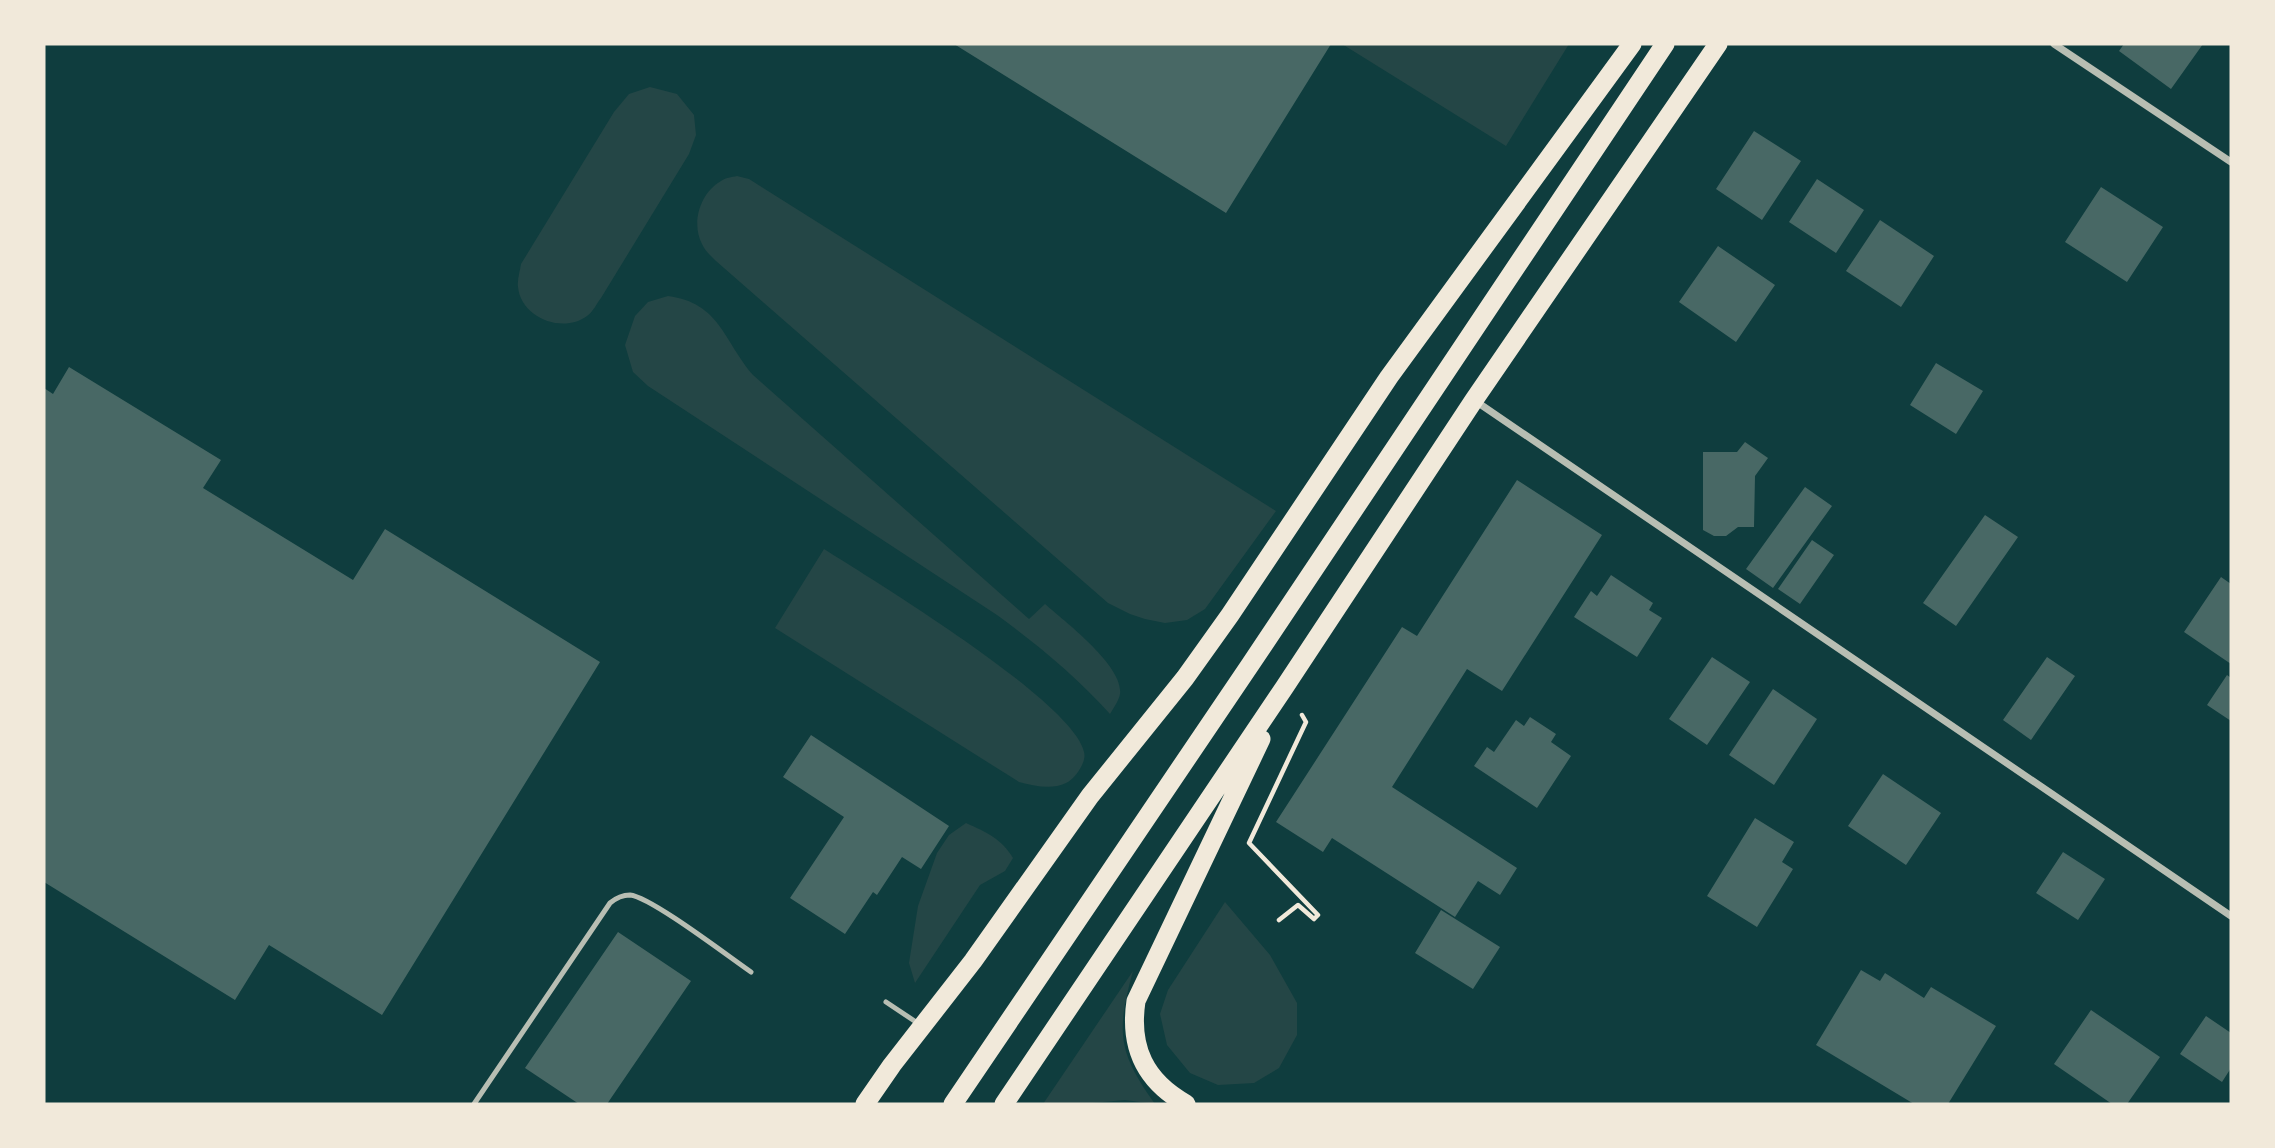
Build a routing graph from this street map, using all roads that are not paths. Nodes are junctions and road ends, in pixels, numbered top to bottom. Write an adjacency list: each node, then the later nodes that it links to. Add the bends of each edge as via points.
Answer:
1 (1632, 44): 11 (highway, via 1389,377 1200,657 1090,796)
2 (1665, 44): 14 (highway)
3 (1718, 44): 6 (highway)
4 (2054, 44): 5 (street)
5 (2231, 162)
6 (1474, 400): 7 (highway); 8 (street)
7 (1284, 688): 15 (highway); 16 (highway, via 1136,1001 1134,1037 1139,1055 1160,1087)
8 (2231, 916)
9 (751, 972): 12 (lane, via 650,902 618,897)
10 (886, 1002): 11 (lane)
11 (922, 1026): 13 (highway)
12 (474, 1104)
13 (865, 1104)
14 (953, 1104)
15 (1004, 1104)
16 (1186, 1104)

